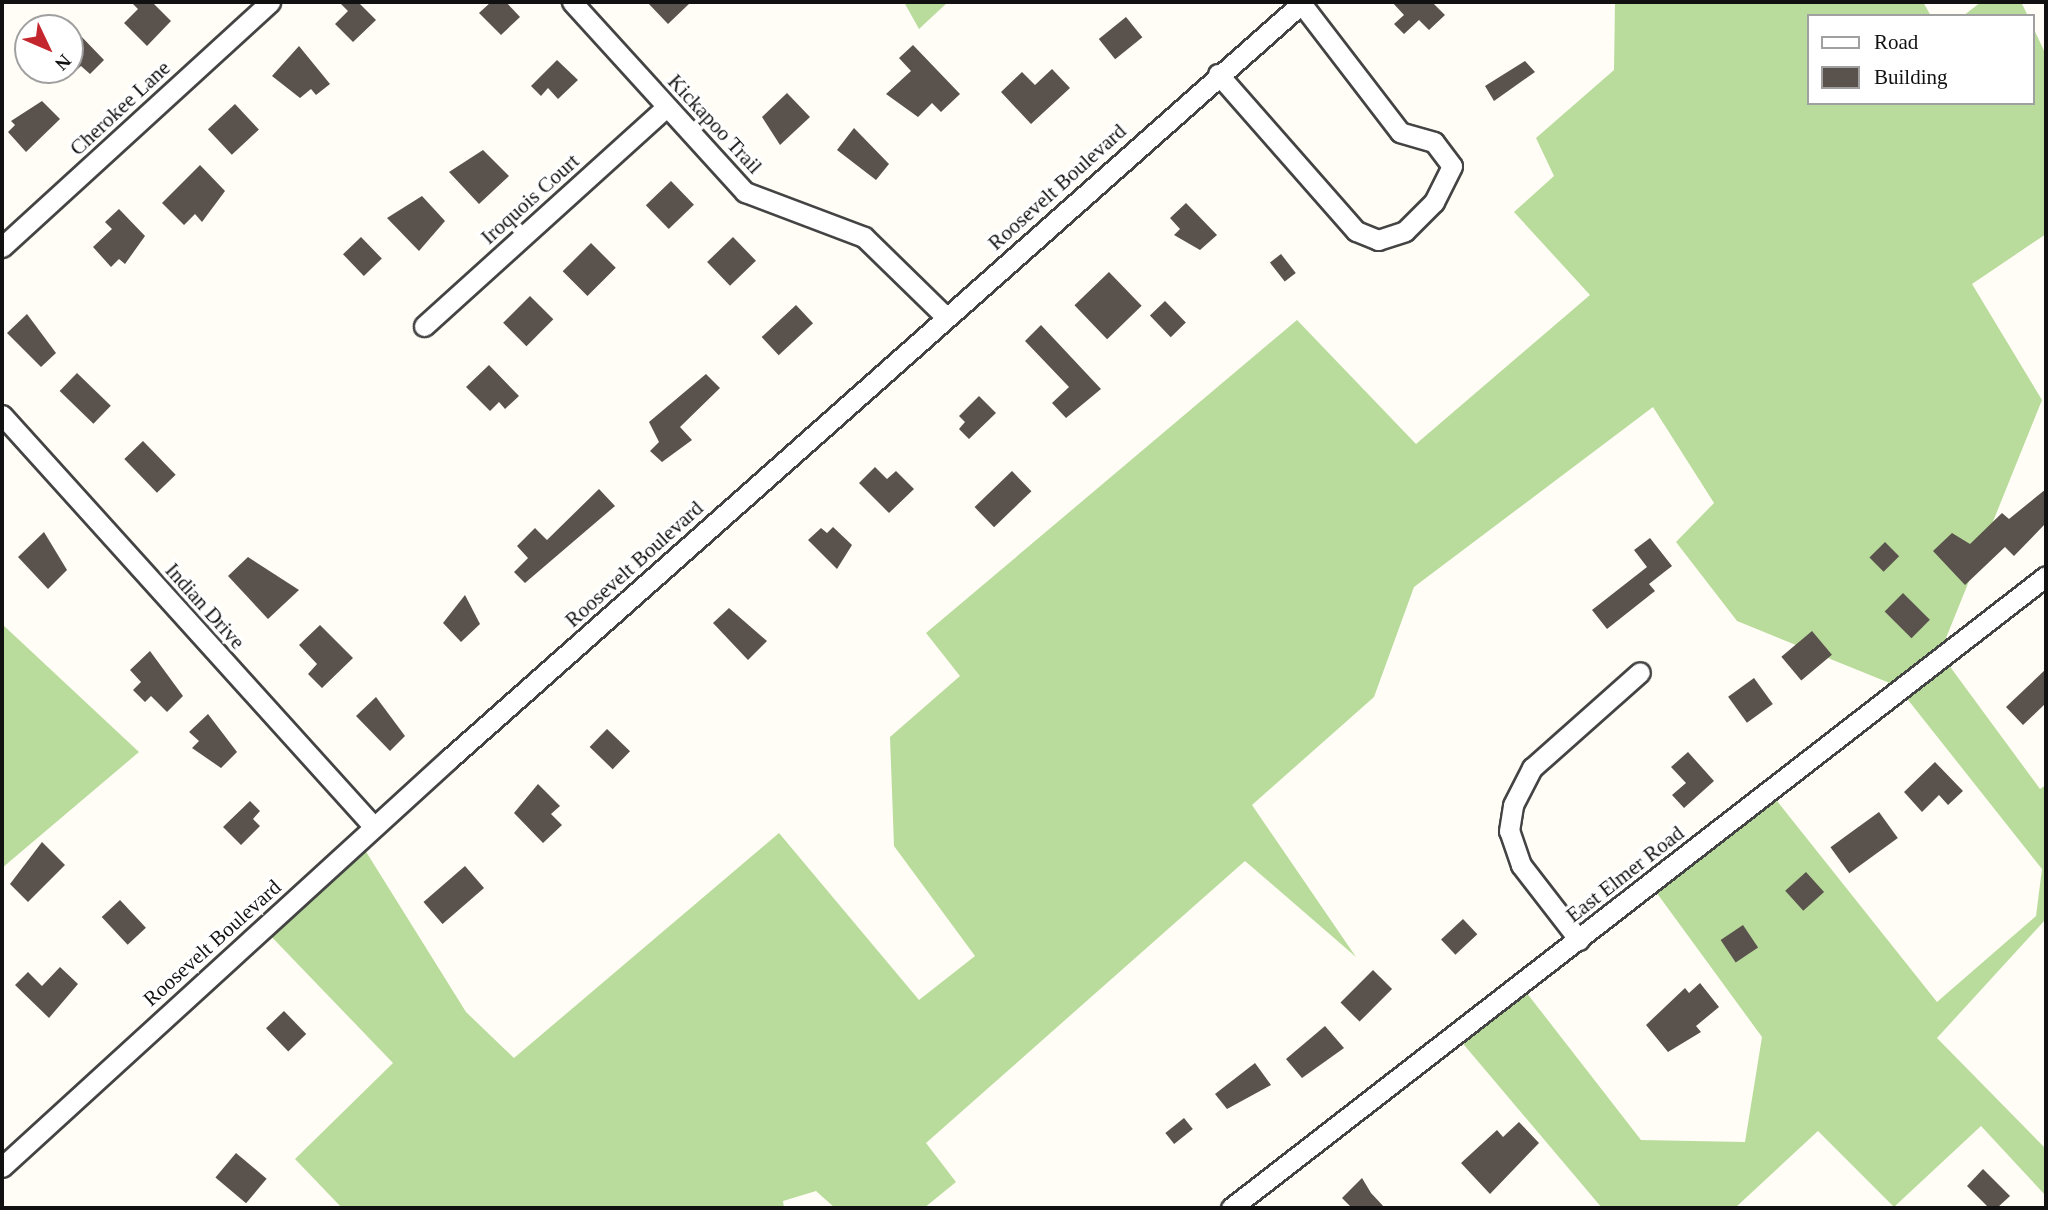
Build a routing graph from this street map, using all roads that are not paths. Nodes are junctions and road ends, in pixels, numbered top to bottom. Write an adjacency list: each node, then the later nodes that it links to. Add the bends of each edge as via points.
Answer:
1 (270, 2): 6 (street, Cherokee Lane)
2 (572, 2): 5 (street, Kickapoo Trail)
3 (1302, 2): 4 (street, Roosevelt Boulevard); 4 (street, via 1400,132 1434,142 1452,166 1434,202 1405,231 1378,240 1356,232)
4 (1217, 74): 7 (street, Roosevelt Boulevard)
5 (666, 107): 7 (street, Kickapoo Trail, via 745,192 864,237); 8 (street, Iroquois Court)
6 (2, 247)
7 (946, 317): 12 (street, Roosevelt Boulevard)
8 (424, 326)
9 (2, 415): 12 (street, Indian Drive)
10 (2046, 576): 13 (street, East Elmer Road)
11 (1640, 672): 13 (street, via 1532,768 1513,805 1509,831 1521,864)
12 (374, 827): 14 (street, Roosevelt Boulevard)
13 (1579, 940): 15 (street, East Elmer Road)
14 (2, 1167)
15 (1231, 1208)

